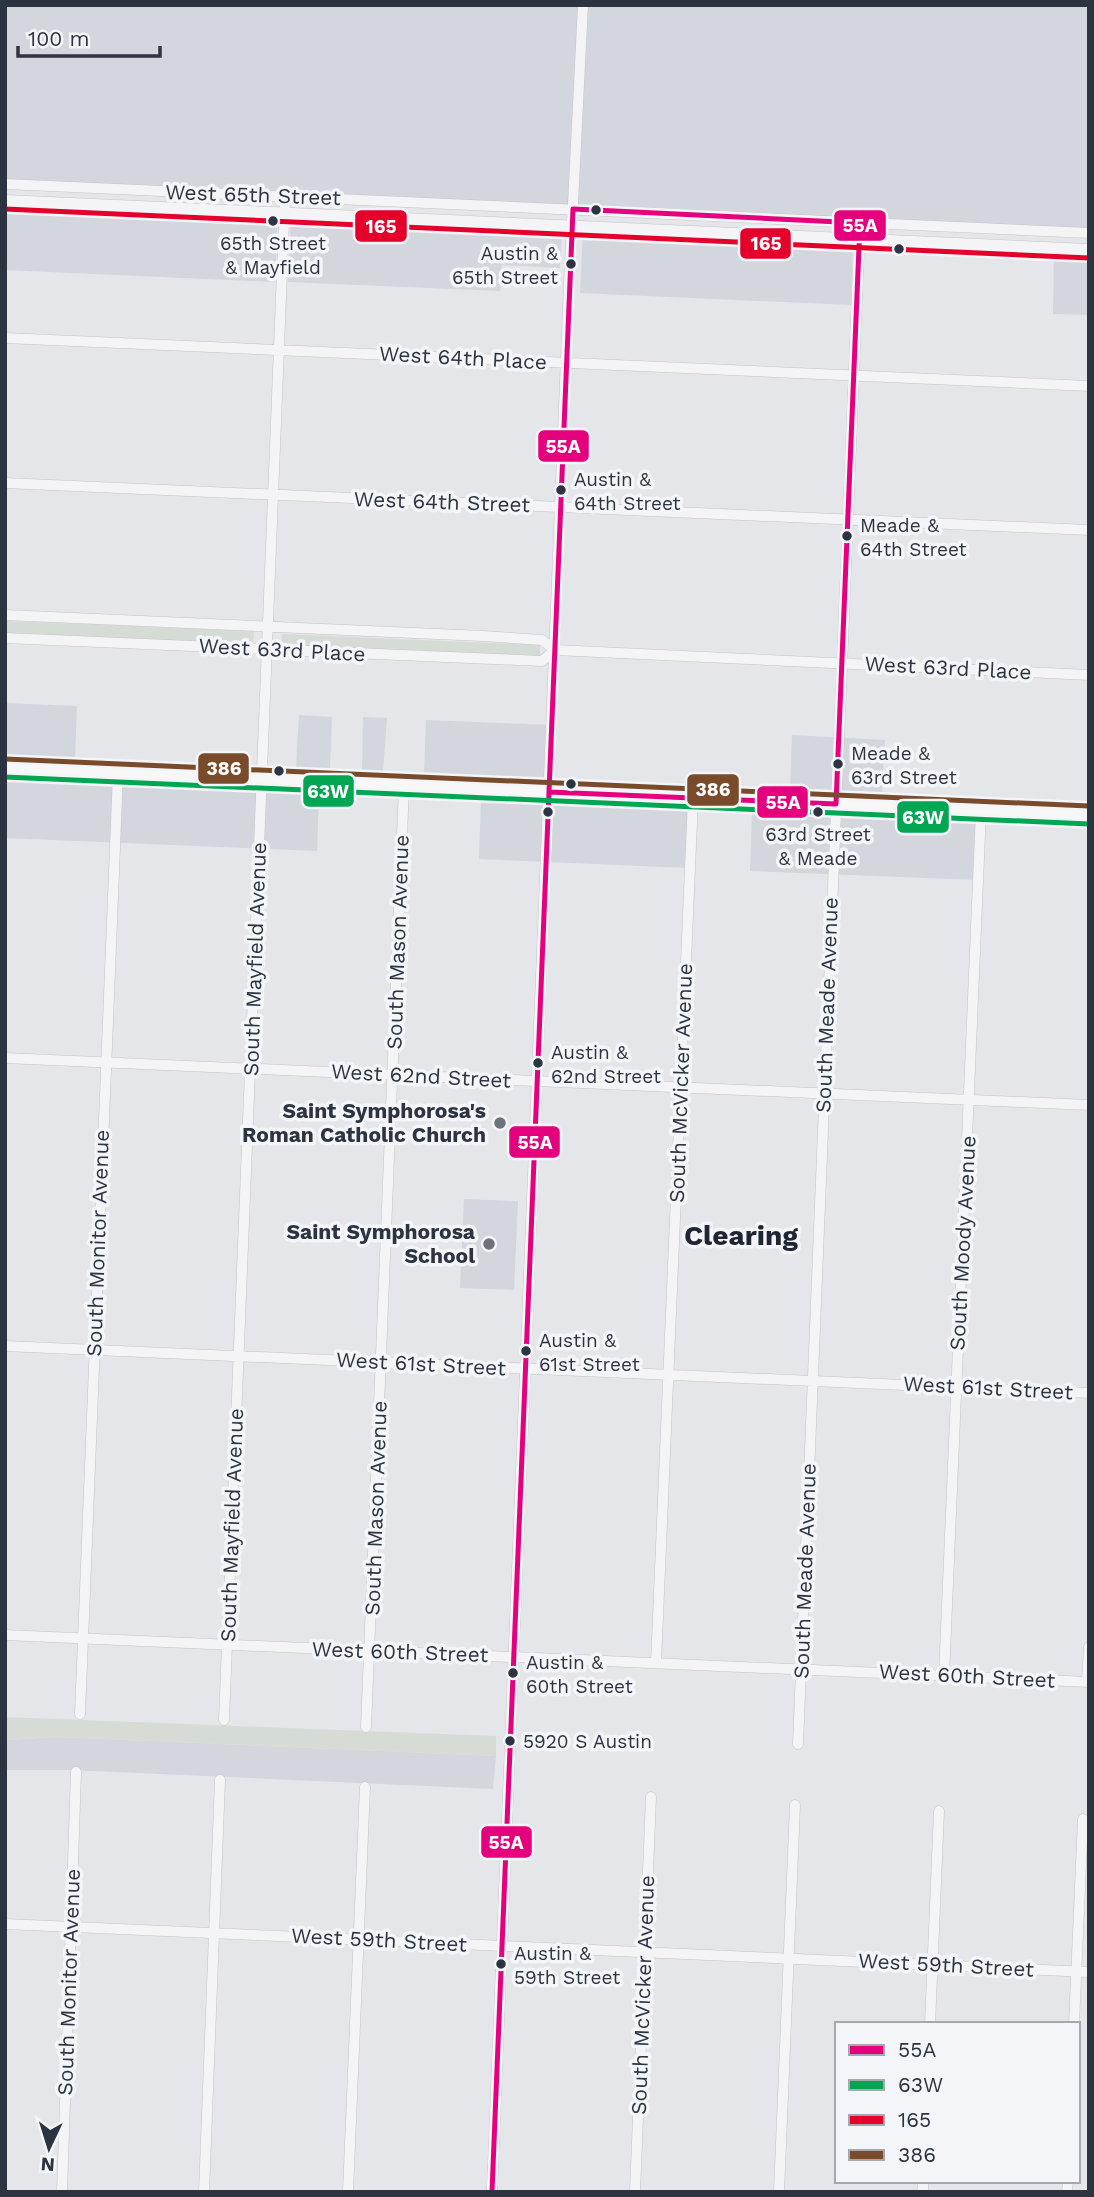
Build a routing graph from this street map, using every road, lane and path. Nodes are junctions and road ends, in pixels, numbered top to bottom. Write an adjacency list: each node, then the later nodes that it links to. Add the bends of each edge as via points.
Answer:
1 (583, 5): 5 (street)
2 (5, 184): 3 (street, West 65th Street)
3 (285, 197): 5 (street, West 65th Street); 6 (street, South Mayfield Avenue)
4 (5, 200): 6 (street, West 65th Street)
5 (573, 209): 7 (street, West 65th Street); 9 (street)
6 (285, 213): 9 (street, West 65th Street); 15 (street, South Mayfield Avenue)
7 (781, 219): 8 (street, West 65th Street); 11 (street)
8 (860, 223): 10 (street, West 65th Street); 12 (street, South Meade Avenue)
9 (572, 225): 11 (street, West 65th Street); 16 (street)
10 (1089, 233)
11 (780, 234): 12 (street, West 65th Street)
12 (860, 238): 13 (street, West 65th Street); 17 (street, South Meade Avenue)
13 (1089, 249)
14 (5, 338): 15 (street, West 64th Place)
15 (279, 350): 16 (street, West 64th Place); 20 (street, South Mayfield Avenue)
16 (566, 363): 17 (street, West 64th Place); 21 (street)
17 (854, 376): 18 (street, West 64th Place); 22 (street, South Meade Avenue)
18 (1089, 386)
19 (5, 483): 20 (street, West 64th Street)
20 (273, 495): 21 (street, West 64th Street); 25 (street, South Mayfield Avenue)
21 (561, 507): 22 (street, West 64th Street); 28 (street)
22 (848, 519): 23 (street, West 64th Street); 29 (street, South Meade Avenue)
23 (1089, 530)
24 (5, 615): 25 (street, West 63rd Place)
25 (268, 626): 27 (street, South Mayfield Avenue); 28 (street, West 63rd Place, via 542,640)
26 (5, 638): 27 (street, West 63rd Place)
27 (267, 649): 28 (street, West 63rd Place, via 542,661); 33 (street, South Mayfield Avenue)
28 (555, 650): 29 (street, West 63rd Place); 35 (street)
29 (842, 663): 30 (street, West 63rd Place); 37 (street, South Meade Avenue)
30 (1089, 675)
31 (5, 768): 32 (main road)
32 (118, 773): 33 (main road); 41 (street, South Monitor Avenue)
33 (262, 780): 34 (main road); 42 (street, South Mayfield Avenue)
34 (404, 786): 35 (main road); 43 (street, South Mason Avenue)
35 (549, 792): 36 (main road); 44 (street)
36 (693, 798): 37 (main road); 45 (street, South McVicker Avenue)
37 (836, 804): 38 (main road); 46 (street, South Meade Avenue)
38 (981, 811): 39 (main road); 47 (street, South Moody Avenue)
39 (1089, 815)
40 (5, 1058): 41 (street, West 62nd Street)
41 (106, 1062): 42 (street, West 62nd Street); 50 (street, South Monitor Avenue)
42 (250, 1068): 43 (street, West 62nd Street); 51 (street, South Mayfield Avenue)
43 (393, 1074): 44 (street, West 62nd Street); 52 (street, South Mason Avenue)
44 (537, 1081): 45 (street, West 62nd Street); 53 (street)
45 (680, 1087): 46 (street, West 62nd Street); 54 (street, South McVicker Avenue)
46 (823, 1093): 47 (street, West 62nd Street); 55 (street, South Meade Avenue)
47 (970, 1100): 48 (street, West 62nd Street); 56 (street, South Moody Avenue)
48 (1089, 1105)
49 (5, 1346): 50 (street, West 61st Street)
50 (94, 1349): 51 (street, West 61st Street); 59 (street, South Monitor Avenue)
51 (239, 1356): 52 (street, West 61st Street); 60 (street, South Mayfield Avenue)
52 (381, 1362): 53 (street, West 61st Street); 62 (street, South Mason Avenue)
53 (526, 1368): 54 (street, West 61st Street); 63 (street)
54 (668, 1375): 55 (street, West 61st Street); 64 (street, South McVicker Avenue)
55 (812, 1381): 56 (street, West 61st Street); 65 (street, South Meade Avenue)
56 (956, 1386): 57 (street, West 61st Street); 66 (street, South Moody Avenue)
57 (1089, 1393)
58 (5, 1634): 59 (street, West 60th Street)
59 (82, 1638): 60 (street, West 60th Street); 68 (street, South Monitor Avenue)
60 (227, 1644): 62 (street, West 60th Street); 69 (street, South Mayfield Avenue)
61 (1089, 1647): 67 (street)
62 (370, 1650): 63 (street, West 60th Street); 70 (street, South Mason Avenue)
63 (514, 1656): 64 (street, West 60th Street); 83 (street)
64 (656, 1662): 65 (street, West 60th Street)
65 (801, 1668): 66 (street, West 60th Street); 71 (street, South Meade Avenue)
66 (944, 1676): 67 (street, West 60th Street)
67 (1088, 1682)
68 (80, 1714)
69 (224, 1720)
70 (366, 1727)
71 (798, 1744)
72 (76, 1772): 80 (street, South Monitor Avenue)
73 (220, 1780): 81 (street)
74 (365, 1787): 82 (street)
75 (651, 1797): 84 (street, South McVicker Avenue)
76 (795, 1805): 85 (street)
77 (939, 1811): 86 (street)
78 (1083, 1819): 87 (street)
79 (5, 1924): 80 (street, West 59th Street)
80 (71, 1927): 81 (street, West 59th Street); 91 (street, South Monitor Avenue)
81 (215, 1933): 82 (street, West 59th Street); 92 (street)
82 (358, 1940): 83 (street, West 59th Street); 93 (street)
83 (502, 1946): 84 (street, West 59th Street); 94 (street)
84 (645, 1953): 85 (street, West 59th Street); 95 (street, South McVicker Avenue)
85 (789, 1958): 86 (street, West 59th Street); 96 (street)
86 (932, 1965): 87 (street, West 59th Street); 89 (street)
87 (1076, 1971): 88 (street, West 59th Street); 90 (street)
88 (1089, 1972)
89 (930, 2022)
90 (1074, 2022)
91 (62, 2192)
92 (204, 2192)
93 (348, 2192)
94 (492, 2192)
95 (635, 2192)
96 (779, 2192)

